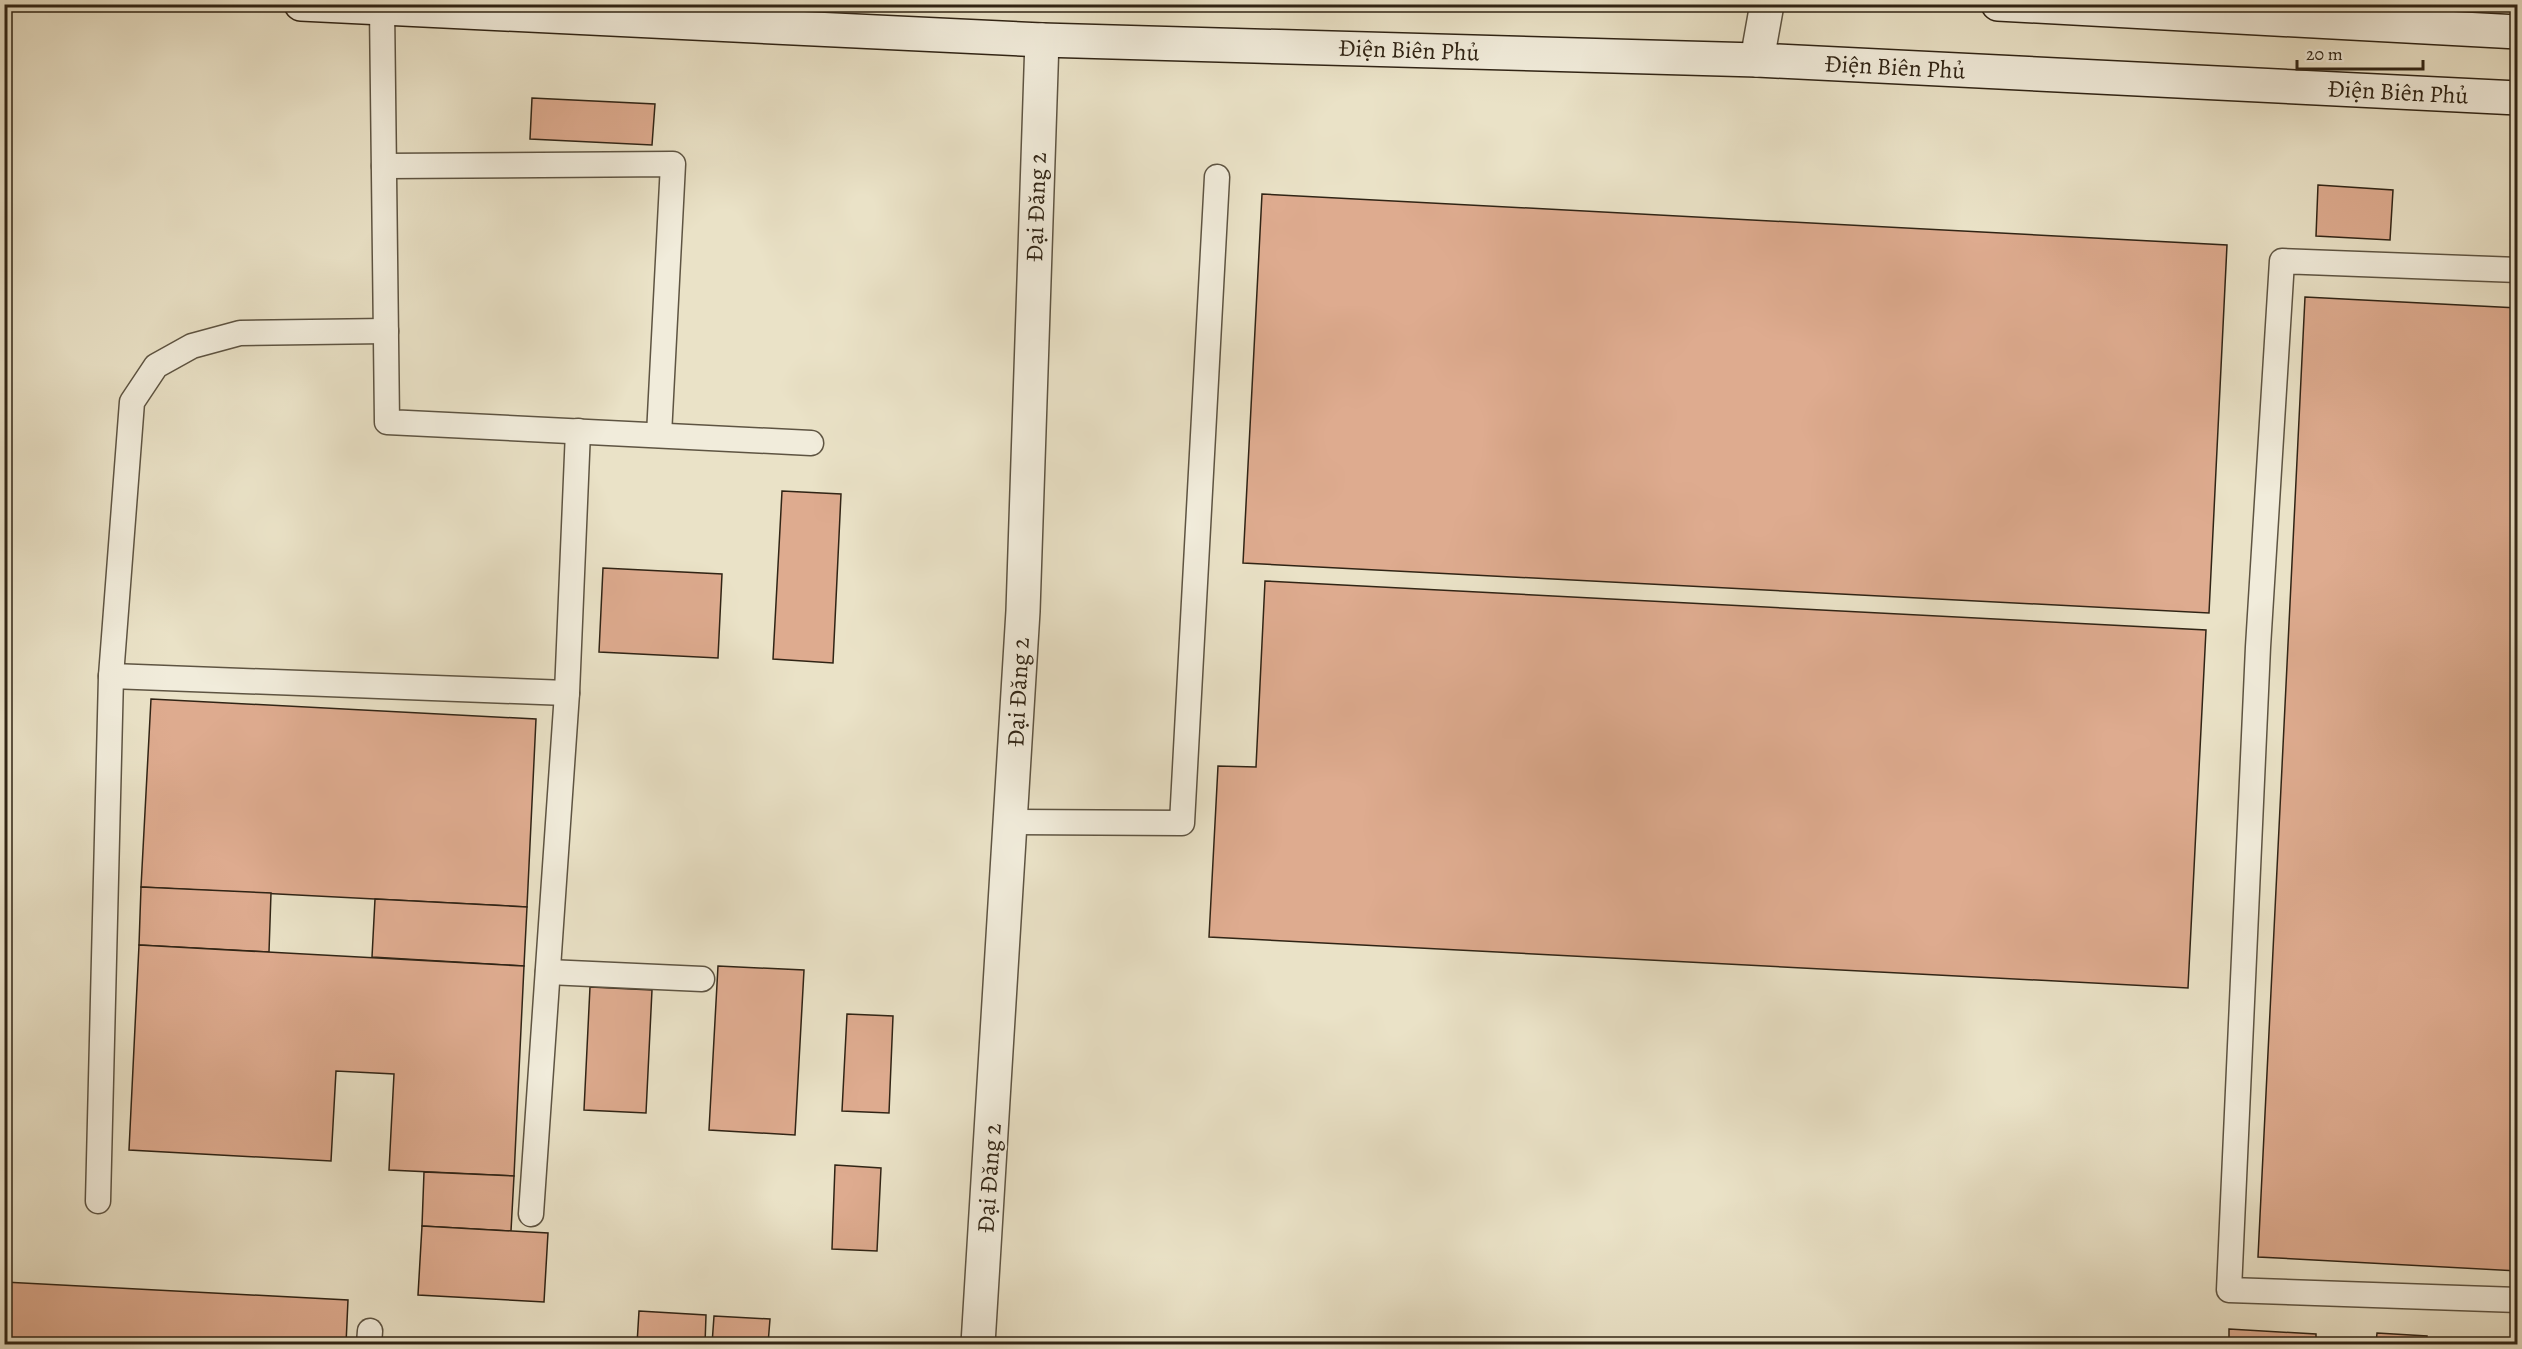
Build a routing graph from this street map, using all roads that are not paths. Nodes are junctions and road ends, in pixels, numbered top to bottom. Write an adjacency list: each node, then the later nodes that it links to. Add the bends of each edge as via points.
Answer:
1 (301, 4): 4 (main road, Điện Biên Phủ)
2 (1767, 4): 7 (main road)
3 (1998, 4): 5 (main road)
4 (382, 8): 6 (main road, Điện Biên Phủ); 9 (lane)
5 (2517, 32)
6 (1042, 40): 7 (main road, Điện Biên Phủ); 18 (main road, Đại Đăng 2)
7 (1757, 60): 8 (main road, Điện Biên Phủ)
8 (2517, 98)
9 (384, 166): 12 (lane); 14 (lane, via 673,164)
10 (1217, 177): 18 (lane, via 1182,823)
11 (2517, 270): 23 (lane, via 2282,261 2258,647 2229,1290)
12 (386, 331): 13 (lane, via 387,422); 16 (lane, via 240,333 192,345 156,366 132,402)
13 (578, 431): 14 (lane); 17 (lane)
14 (660, 435): 15 (lane)
15 (811, 443)
16 (111, 676): 17 (lane); 21 (lane)
17 (567, 693): 19 (lane)
18 (1012, 822): 24 (main road, Đại Đăng 2)
19 (548, 972): 20 (lane); 22 (lane)
20 (702, 979)
21 (98, 1201)
22 (531, 1214)
23 (2517, 1300)
24 (978, 1344)

